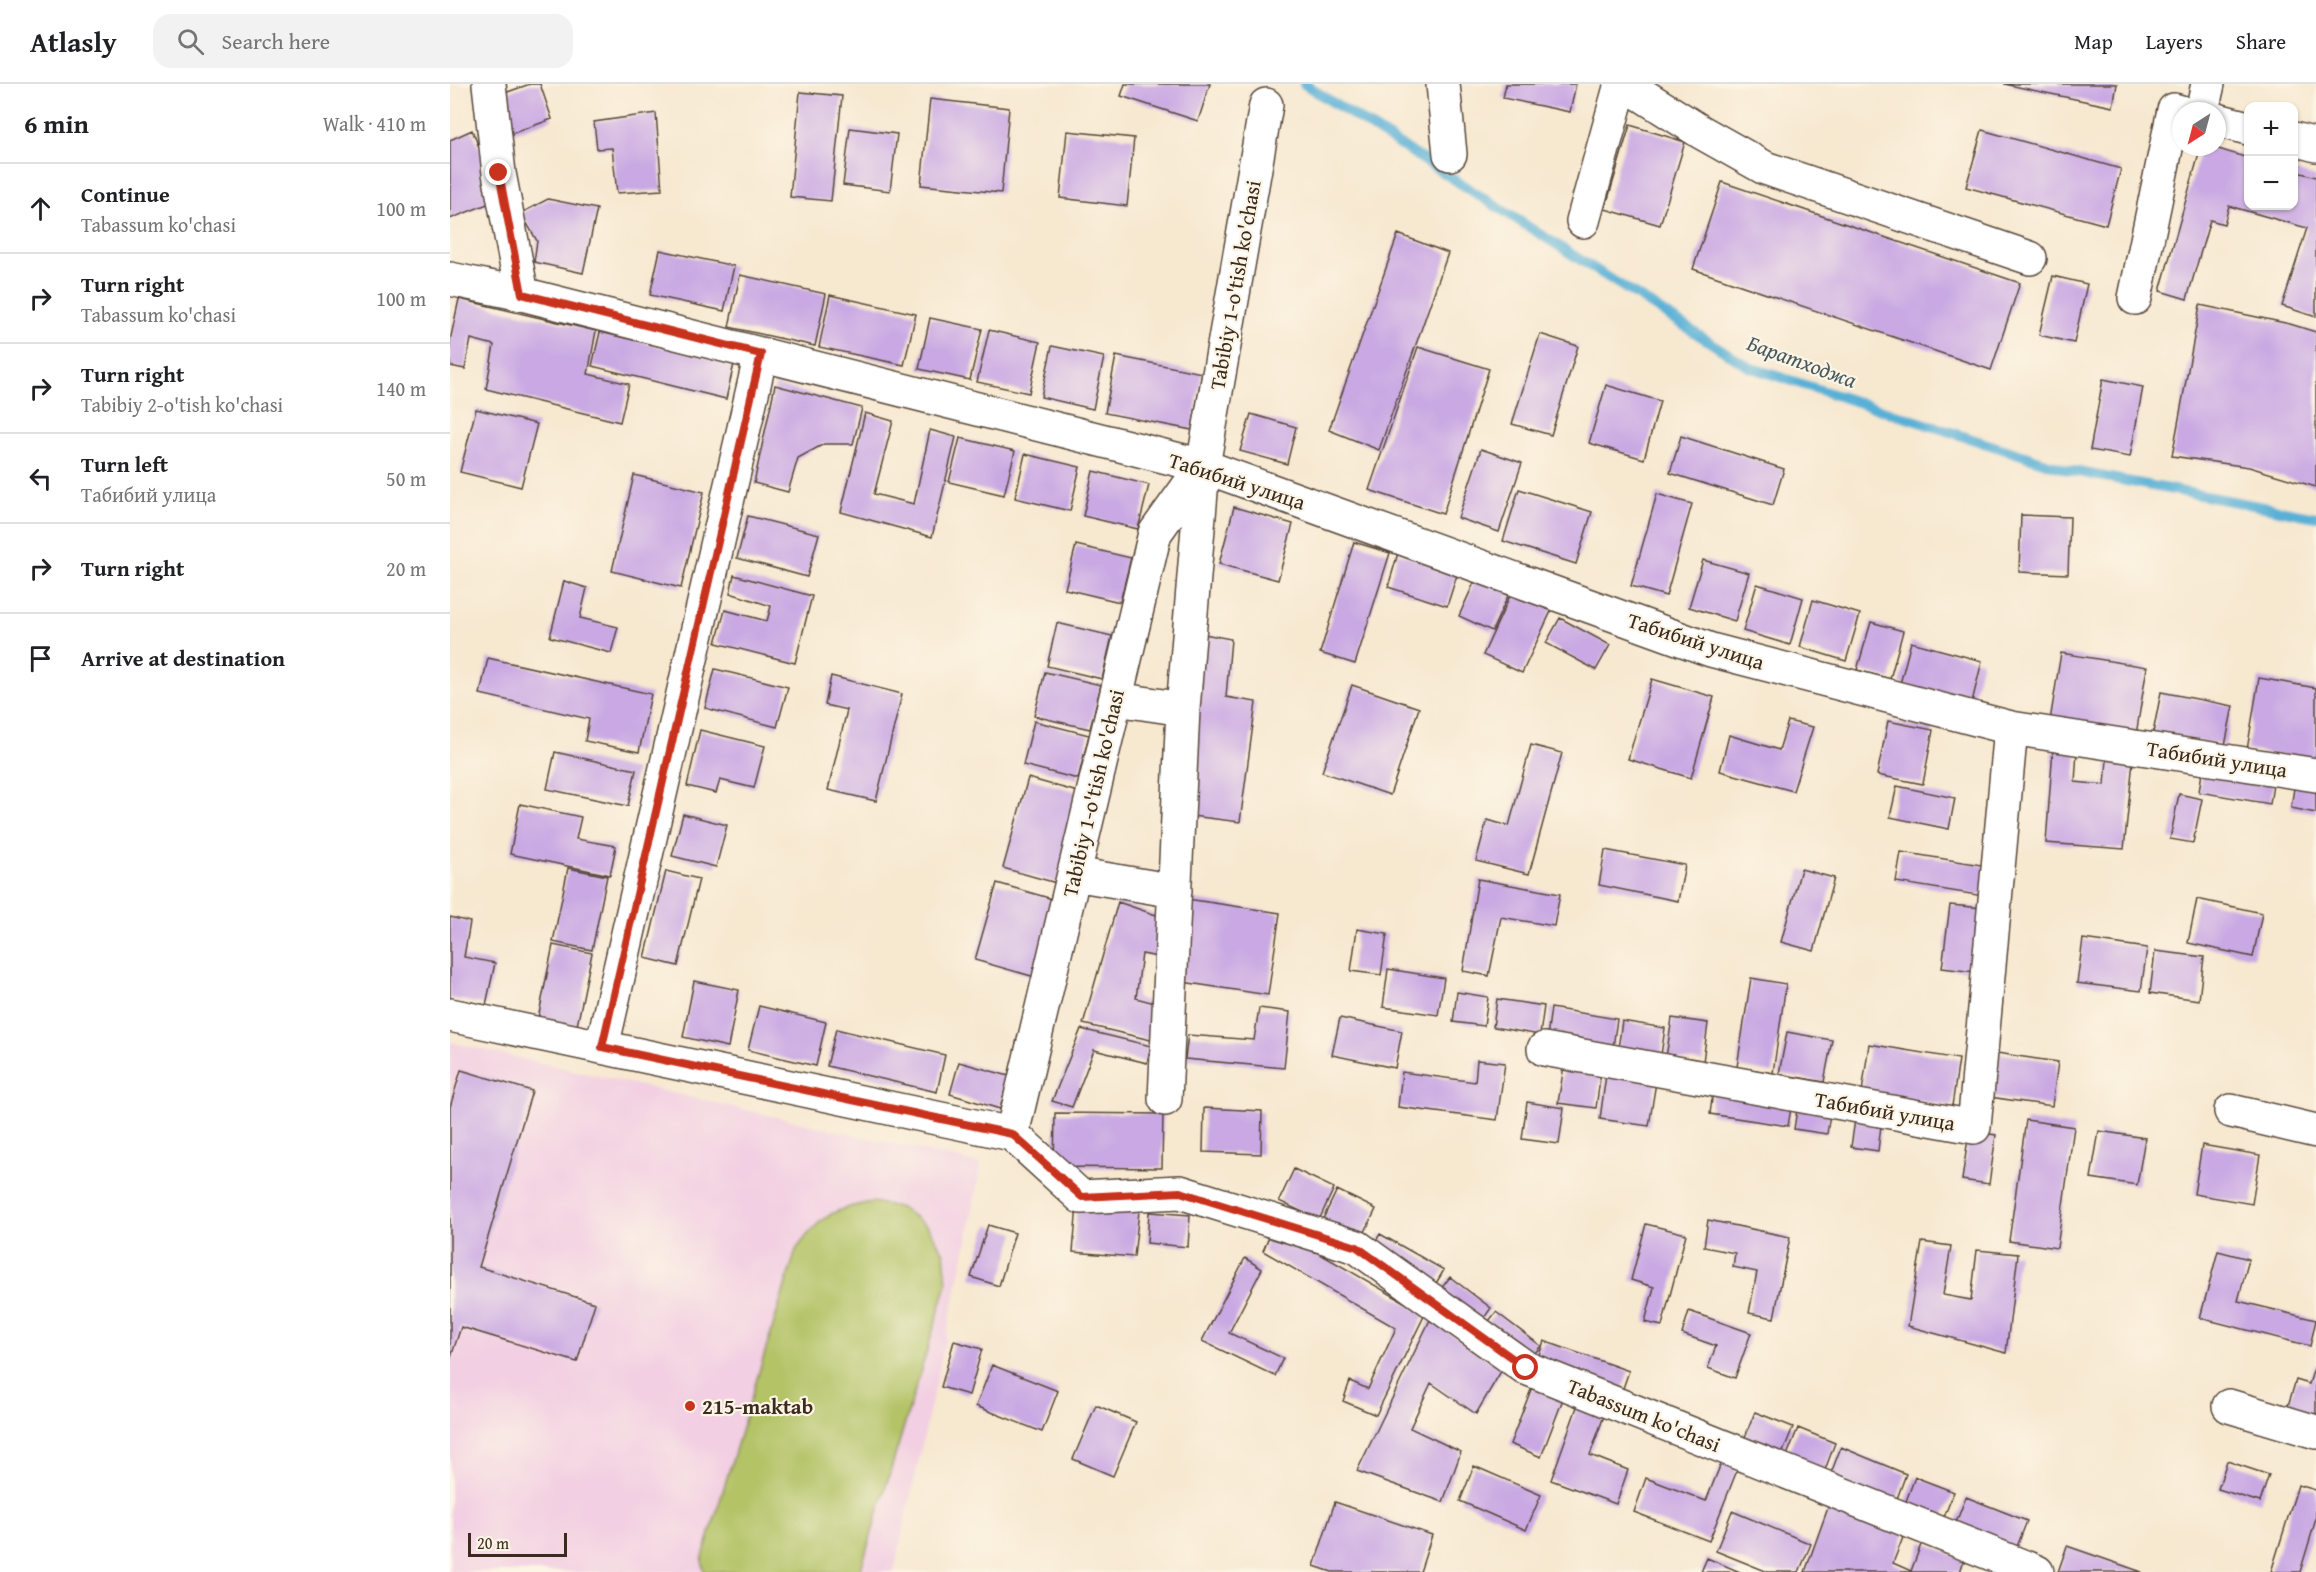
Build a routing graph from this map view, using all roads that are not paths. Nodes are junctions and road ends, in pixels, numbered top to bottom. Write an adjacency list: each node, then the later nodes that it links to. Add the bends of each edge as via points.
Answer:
1 (489, 84): 16 (street, via 499,173)
2 (1443, 84): 12 (street)
3 (1623, 84): 13 (street); 14 (street, via 1765,168)
4 (2208, 84): 5 (street)
5 (2204, 102)
6 (1266, 105): 19 (street, Tabibiy 1-o'tish ko'chasi)
7 (2172, 120): 17 (street)
8 (2226, 122): 9 (street)
9 (2244, 127)
10 (2298, 140): 11 (street)
11 (2316, 145)
12 (1450, 154)
13 (1583, 221)
14 (2030, 258)
15 (450, 279): 16 (street, Табибий улица)
16 (522, 294): 18 (street, Табибий улица)
17 (2135, 298)
18 (761, 354): 19 (street, Табибий улица); 27 (street)
19 (1203, 466): 20 (street, Tabibiy 1-o'tish ko'chasi, via 1155,533); 21 (street, Tabibiy 1-o'tish ko'chasi); 22 (street, Табибий улица, via 1712,650)
20 (1116, 699): 21 (street); 24 (street, Tabibiy 1-o'tish ko'chasi)
21 (1183, 709): 25 (street, Tabibiy 1-o'tish ko'chasi)
22 (2011, 728): 23 (street, Табибий улица); 28 (street, Табибий улица, via 1974,1126)
23 (2316, 775)
24 (1074, 874): 25 (street); 32 (street, Tabibiy 1-o'tish ko'chasi)
25 (1175, 891): 29 (street, Tabibiy 1-o'tish ko'chasi)
26 (450, 1016): 27 (street)
27 (602, 1047): 32 (street)
28 (1544, 1049)
29 (1166, 1099)
30 (2231, 1111): 31 (street)
31 (2316, 1131)
32 (1012, 1134): 35 (street, Tabassum ko'chasi, via 1082,1197 1180,1192 1357,1247 1526,1368)
33 (2229, 1407): 34 (street)
34 (2316, 1432)
35 (2037, 1572)

